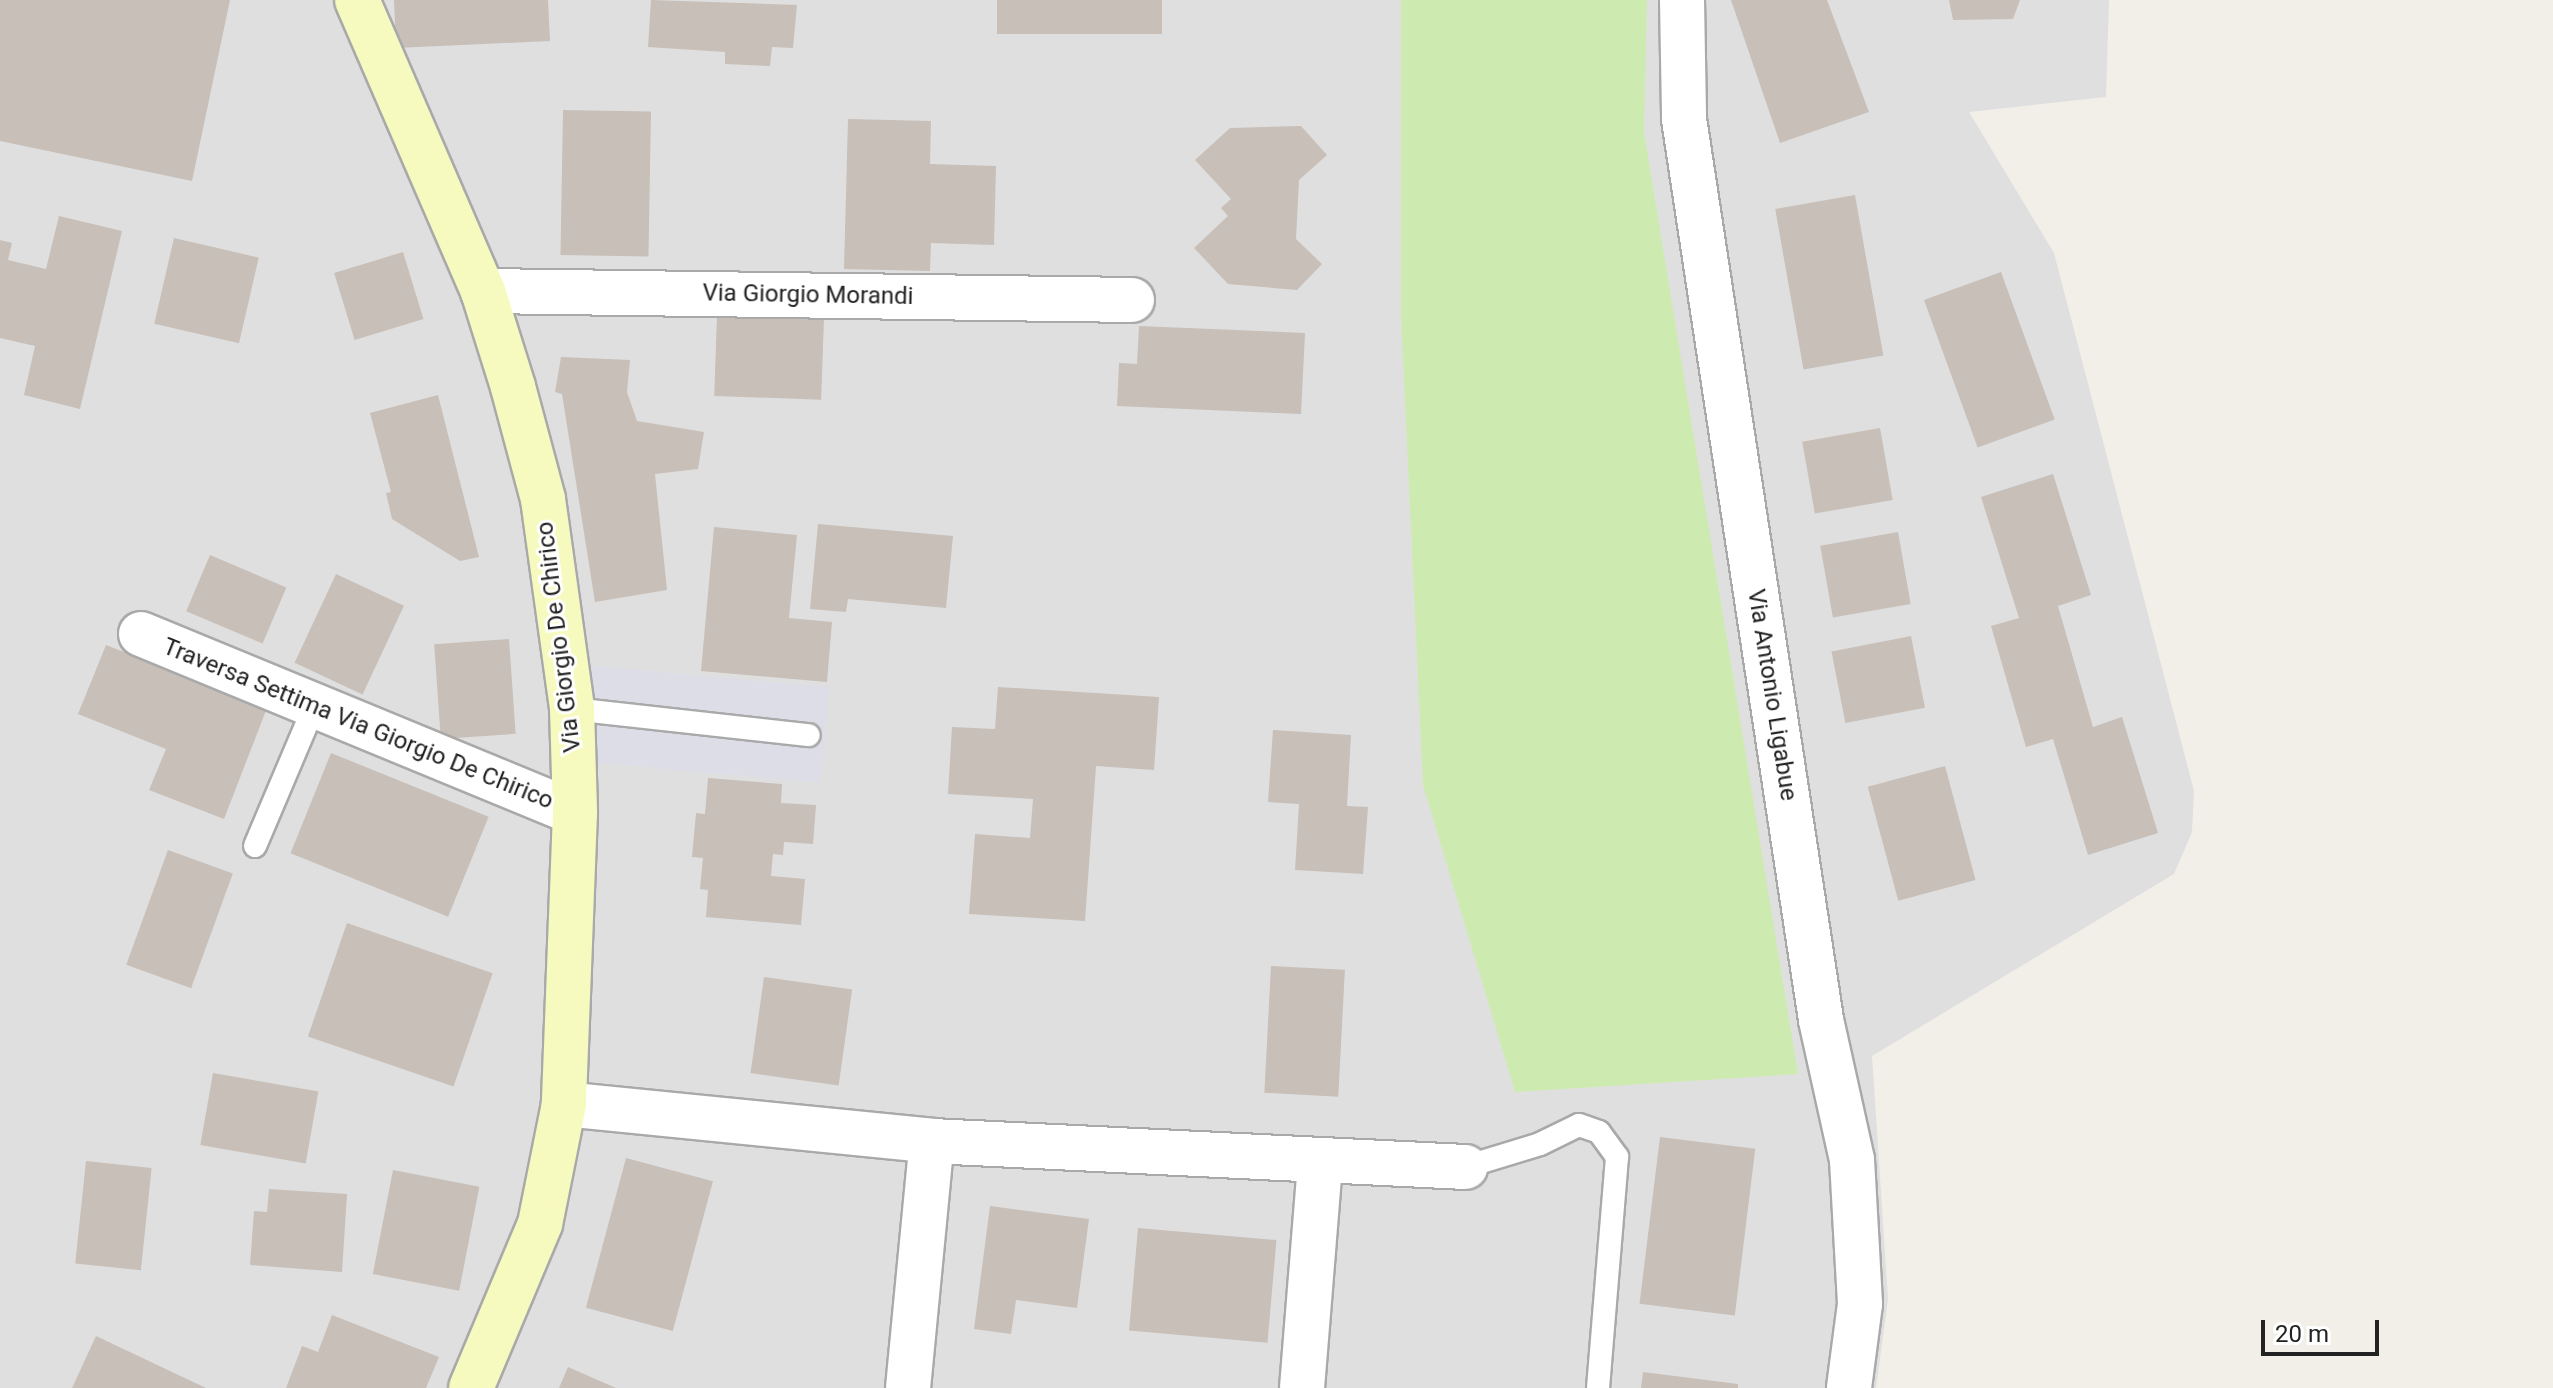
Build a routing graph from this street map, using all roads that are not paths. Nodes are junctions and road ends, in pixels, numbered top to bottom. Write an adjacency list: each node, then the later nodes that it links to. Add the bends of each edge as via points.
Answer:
1 (357, 0): 3 (main road, Via Giorgio De Chirico)
2 (1682, 0): 19 (street, Via Antonio Ligabue, via 1684,119 1821,1020 1852,1160 1860,1304)
3 (483, 291): 4 (street, Via Giorgio Morandi); 7 (main road, Via Giorgio De Chirico, via 543,499)
4 (1132, 300)
5 (141, 634): 6 (street, Traversa Settima Via Giorgio De Chirico)
6 (314, 707): 9 (street, Traversa Settima Via Giorgio De Chirico); 10 (lane)
7 (572, 709): 8 (lane); 9 (main road, Via Giorgio De Chirico)
8 (809, 735)
9 (575, 813): 11 (main road, Via Giorgio De Chirico)
10 (255, 846)
11 (564, 1104): 12 (street); 15 (main road, Via Giorgio De Chirico, via 540,1224)
12 (932, 1141): 13 (street); 16 (street)
13 (1320, 1163): 14 (street); 17 (street)
14 (1465, 1167): 18 (lane, via 1540,1144 1579,1125 1599,1132 1617,1157)
15 (471, 1388)
16 (908, 1388)
17 (1302, 1388)
18 (1598, 1388)
19 (1849, 1388)

